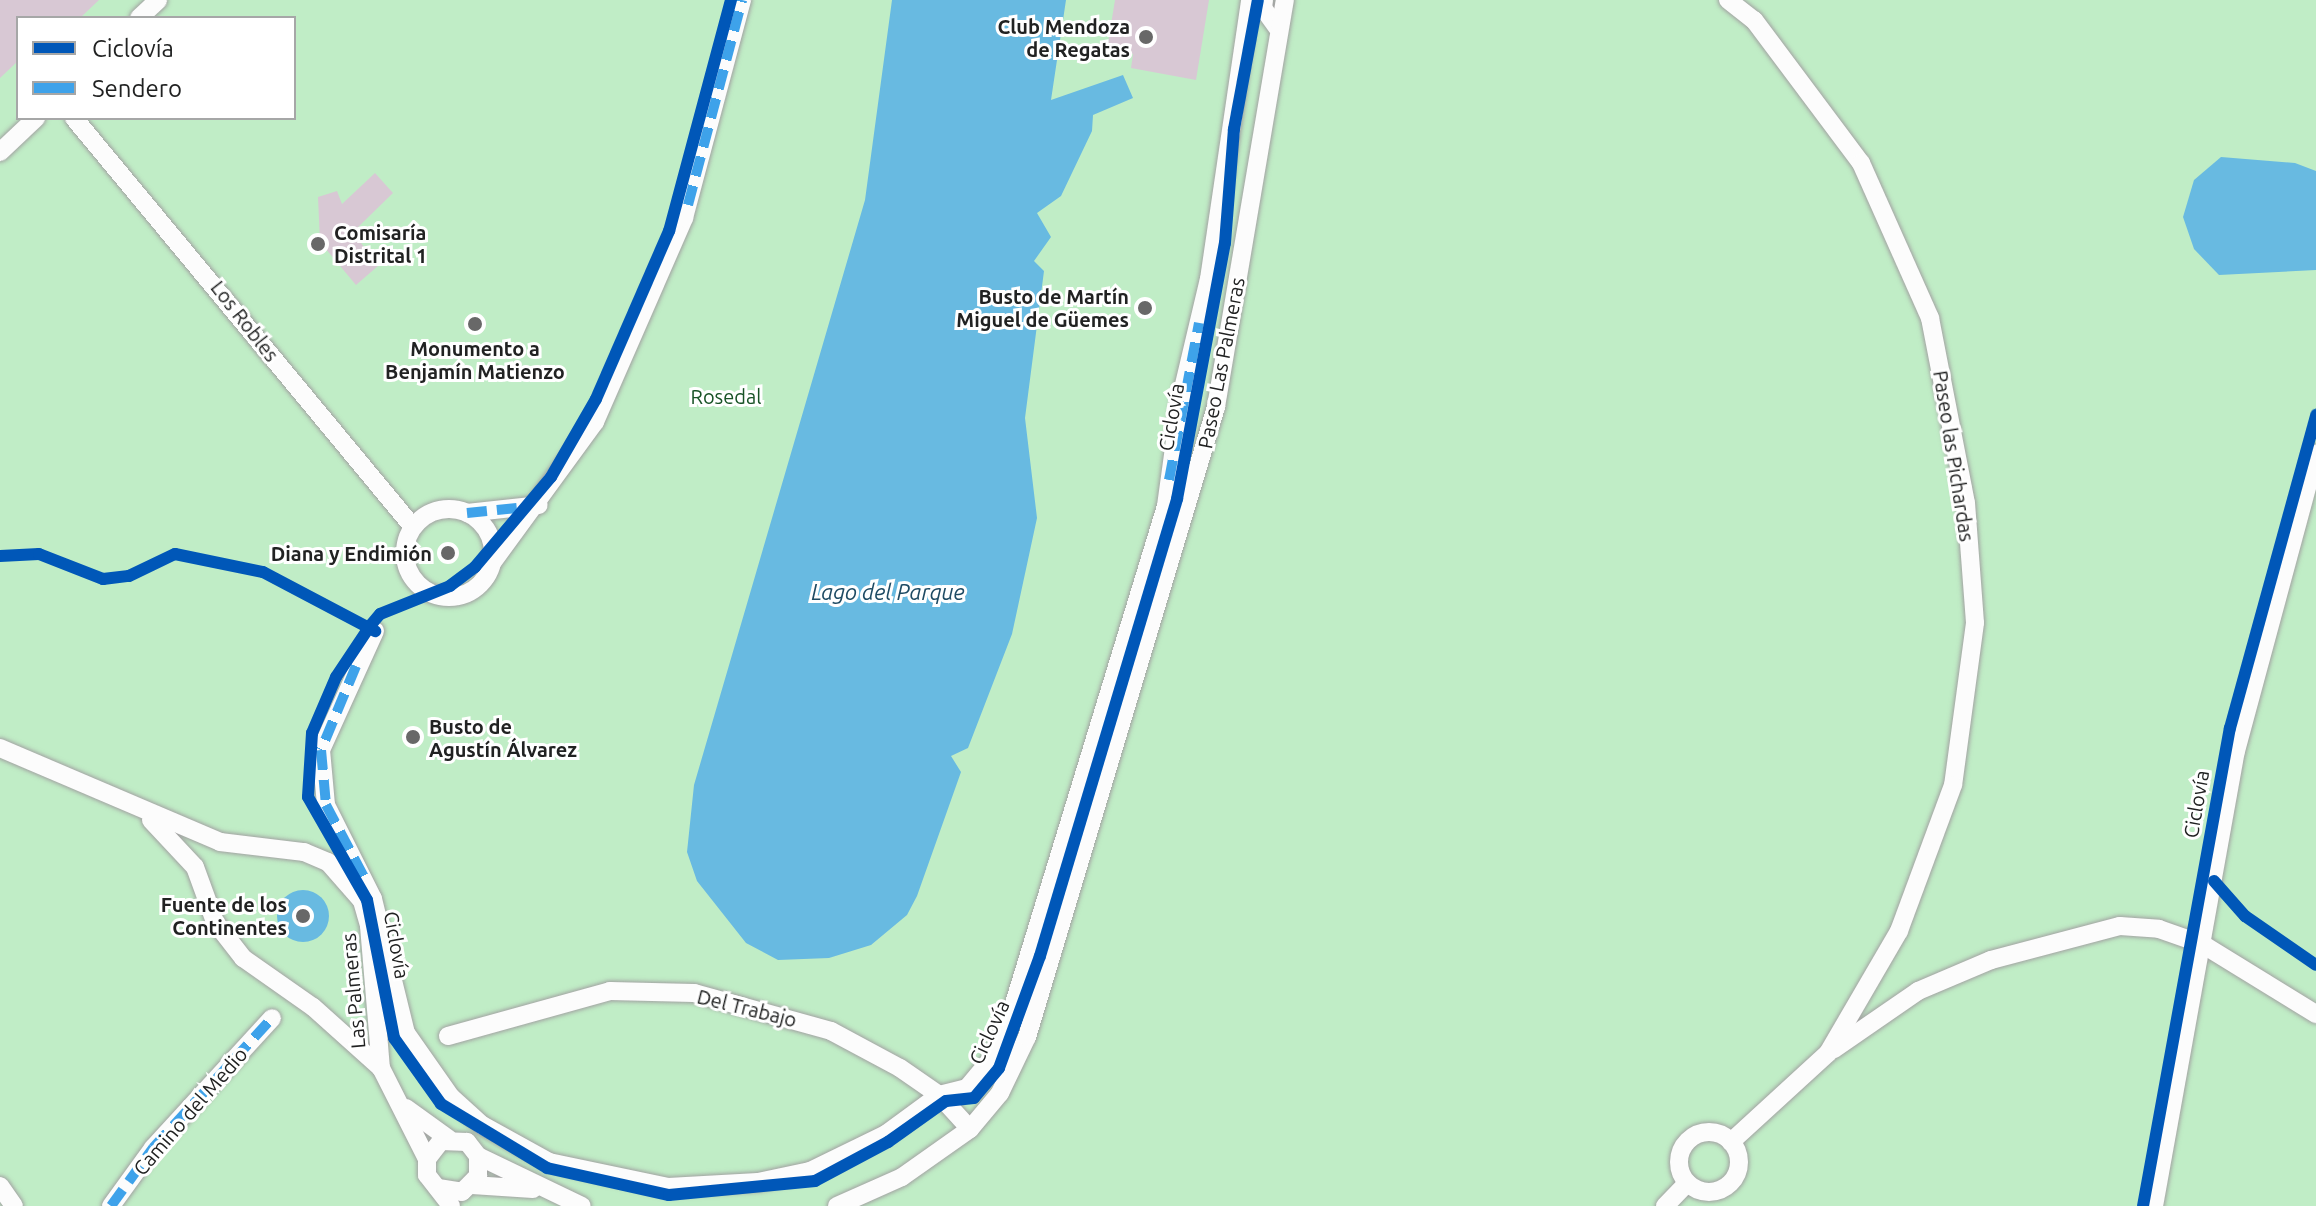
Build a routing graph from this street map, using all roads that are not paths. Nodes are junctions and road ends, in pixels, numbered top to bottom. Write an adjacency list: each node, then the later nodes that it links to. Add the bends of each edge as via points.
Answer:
1 (158, 0): 7 (street)
2 (742, 0): 13 (street, via 684,218 595,422)
3 (1250, 0): 26 (street, via 1209,279 1181,397 1166,506 1009,1020 991,1059 967,1088)
4 (1264, 0): 8 (street)
5 (1285, 0): 8 (street)
6 (1728, 0): 24 (street, Paseo las Pichardas, via 1754,20 1861,163 1930,318 1966,503 1975,623 1953,785 1899,931)
7 (141, 16)
8 (1277, 27): 28 (street, Paseo Las Palmeras, via 1216,407 1183,530 1027,1037 1000,1093)
9 (34, 120): 11 (street)
10 (76, 120): 15 (street, Los Robles)
11 (0, 152)
12 (2316, 454): 20 (street, via 2236,751)
13 (539, 505): 14 (street); 16 (street)
14 (467, 513): 15 (street, via 437,510); 16 (street, via 491,539)
15 (413, 527): 16 (street, via 404,548 407,567 431,593 467,594)
16 (492, 563)
17 (375, 631): 26 (street, via 321,750 326,805 373,899 394,1005 406,1033 443,1086 482,1125 549,1162 668,1187 758,1182 810,1171 886,1134)
18 (0, 748): 19 (street, Las Palmeras)
19 (143, 812): 25 (street, Las Palmeras, via 195,867 215,922 243,958 313,1007); 25 (street, Las Palmeras, via 248,847 304,852 328,862 362,901)
20 (2202, 944): 21 (street); 24 (street, via 2159,929 2120,926 1991,960 1918,991); 44 (street)
21 (2316, 1014)
22 (272, 1018): 39 (street, Camino del Medio, via 153,1148)
23 (448, 1036): 26 (street, Del Trabajo, via 610,991 694,993 831,1031)
24 (1828, 1053): 30 (street, Paseo las Pichardas)
25 (381, 1068): 27 (street, Las Palmeras)
26 (939, 1095): 28 (street, Del Trabajo)
27 (406, 1108): 29 (street, Las Palmeras); 32 (street, Las Palmeras)
28 (970, 1129): 42 (street, Paseo Las Palmeras, via 902,1177)
29 (449, 1139): 31 (street, via 467,1142); 32 (street)
30 (1731, 1142): 33 (street, via 1738,1171 1725,1187 1705,1192); 33 (street, via 1715,1132 1688,1140 1679,1166)
31 (478, 1156): 36 (street); 37 (street)
32 (427, 1159): 35 (street, via 427,1175)
33 (1687, 1183): 43 (street)
34 (0, 1186): 38 (street)
35 (438, 1188): 37 (street); 40 (street)
36 (538, 1190): 37 (street); 41 (street)
37 (471, 1193)
38 (14, 1206)
39 (111, 1206)
40 (451, 1206)
41 (582, 1206)
42 (837, 1206)
43 (1665, 1206)
44 (2154, 1206)

